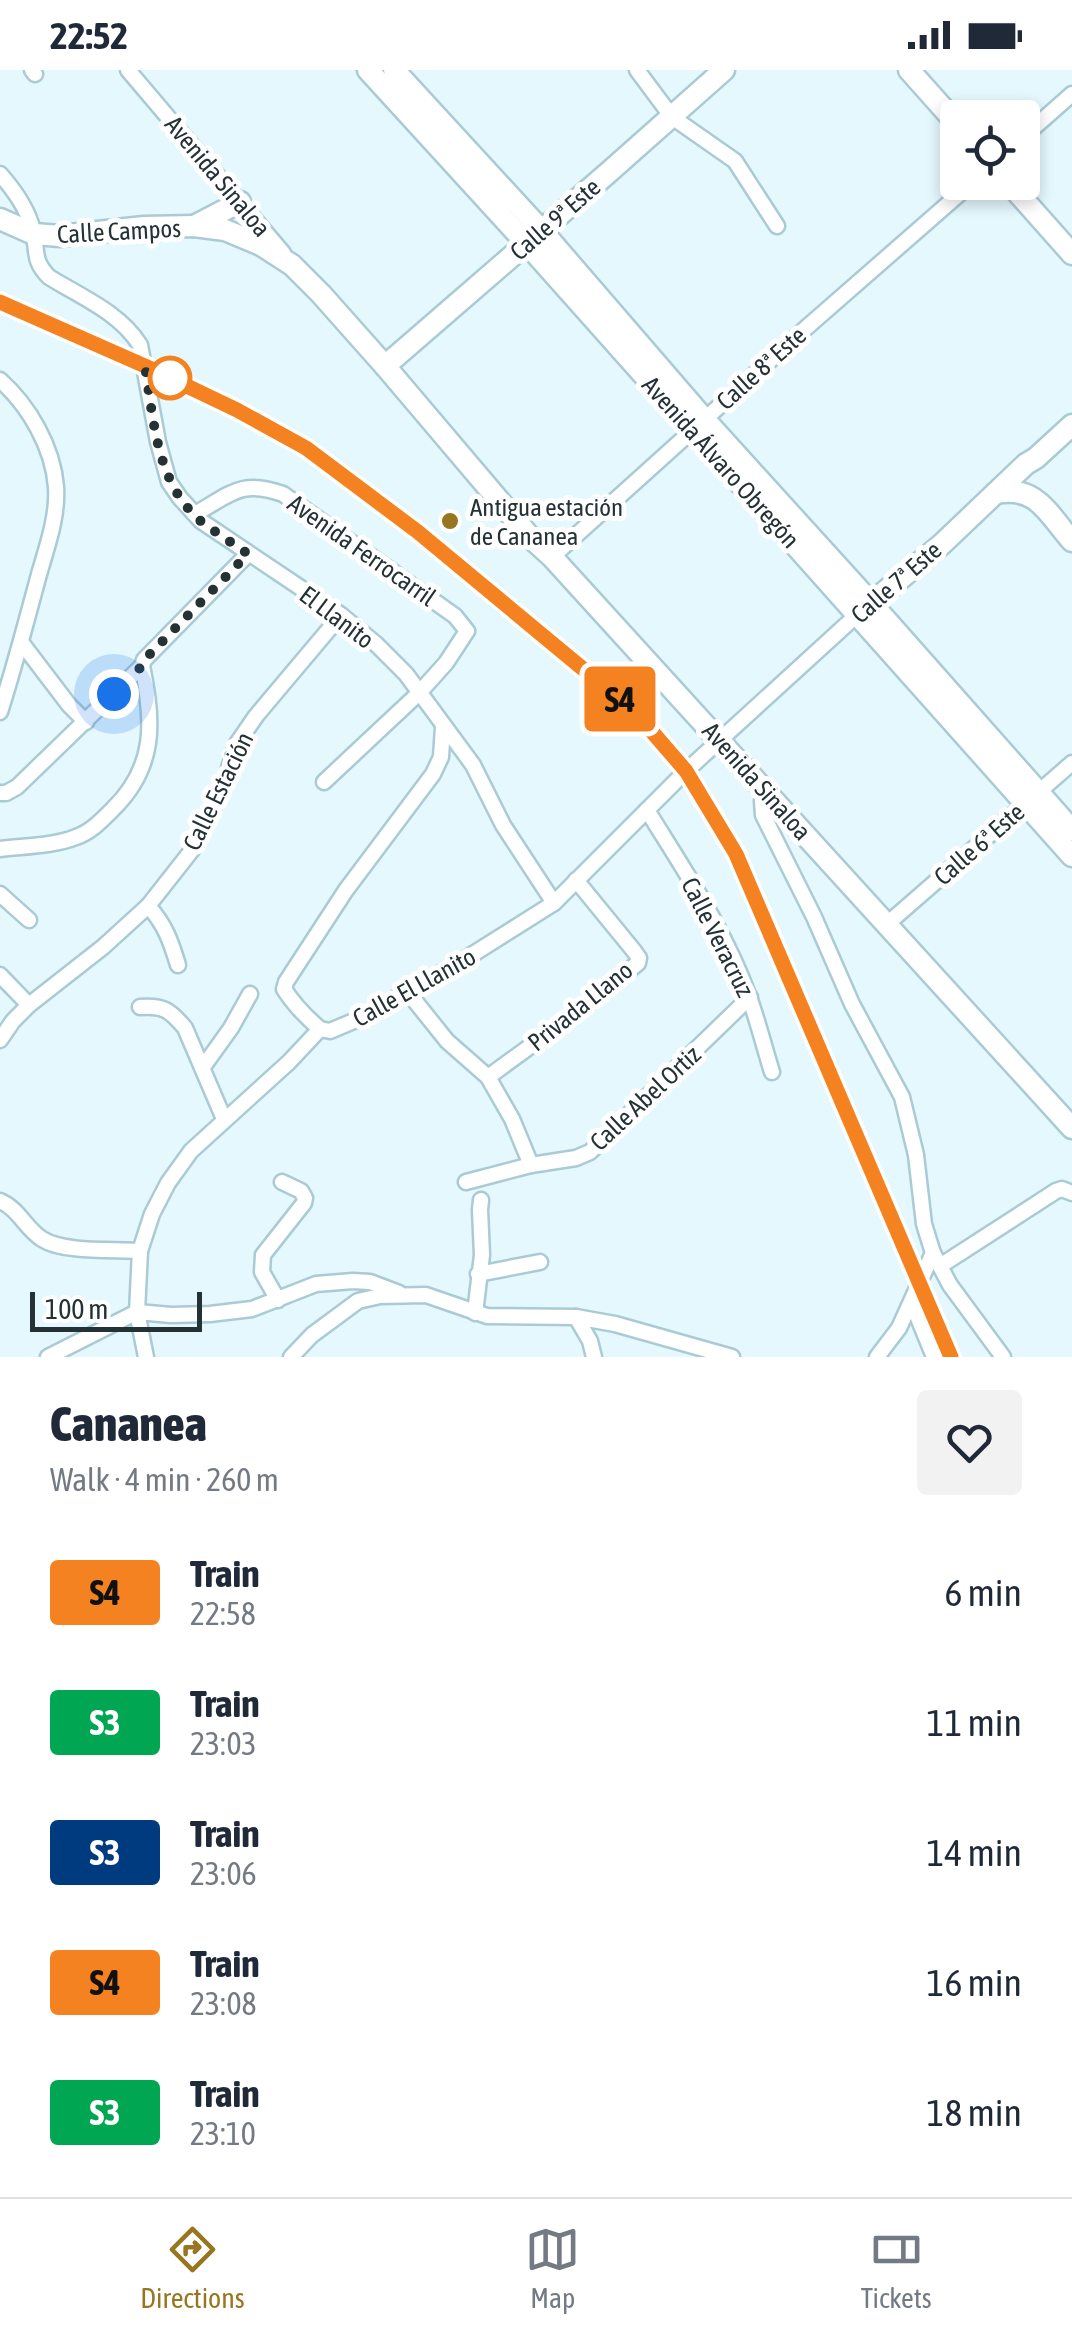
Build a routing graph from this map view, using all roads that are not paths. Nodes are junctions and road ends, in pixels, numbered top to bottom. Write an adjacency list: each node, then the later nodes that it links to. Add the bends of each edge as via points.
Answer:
1 (128, 70): 14 (street, Avenida Sinaloa)
2 (368, 70): 19 (street, Avenida Álvaro Obregón)
3 (394, 70): 19 (street, Avenida Álvaro Obregón)
4 (637, 70): 9 (street)
5 (724, 70): 9 (street, Calle 9ª Este)
6 (908, 70): 8 (street)
7 (1072, 94): 10 (street)
8 (940, 105)
9 (672, 116): 17 (street, via 735,162); 19 (street, Calle 9ª Este)
10 (1040, 122)
11 (0, 174): 18 (street, El Llanito, via 24,205)
12 (952, 200): 25 (street, Calle 8ª Este)
13 (1024, 200): 20 (street)
14 (240, 202): 16 (street); 21 (street, Avenida Sinaloa)
15 (0, 219): 18 (street, Calle Campos)
16 (194, 226): 18 (street, Calle Campos); 21 (street, Calle Campos, via 225,230)
17 (777, 226)
18 (34, 234): 29 (street, El Llanito, via 40,268 118,318 140,345 170,482)
19 (534, 237): 22 (street, Calle 9ª Este); 25 (street, Avenida Álvaro Obregón)
20 (1072, 254)
21 (292, 265): 22 (street, Avenida Sinaloa)
22 (386, 366): 32 (street, Avenida Sinaloa)
23 (0, 380): 35 (street, via 40,432 56,487)
24 (1072, 425): 26 (street, Calle 7ª Este)
25 (698, 426): 32 (street, Calle 8ª Este); 33 (street, Avenida Álvaro Obregón)
26 (1036, 458): 27 (street, Calle 7ª Este); 28 (street)
27 (996, 493): 28 (street); 33 (street, Calle 7ª Este)
28 (1032, 495): 30 (street)
29 (195, 514): 31 (street, El Llanito); 38 (street, Avenida Ferrocarril, via 242,487 283,494 456,616 468,631)
30 (1072, 541)
31 (248, 554): 34 (street, El Llanito); 36 (street)
32 (552, 557): 42 (street, Avenida Sinaloa)
33 (865, 609): 42 (street, Calle 7ª Este); 47 (street, Avenida Álvaro Obregón)
34 (341, 615): 38 (street, El Llanito); 55 (street, Calle Estación, via 236,744 192,850)
35 (22, 642): 37 (street); 40 (street)
36 (142, 666): 40 (street); 50 (street, via 150,734 132,786 81,836)
37 (4, 683): 39 (street)
38 (420, 692): 41 (street, El Llanito); 44 (street)
39 (0, 712)
40 (86, 722): 46 (street, via 17,787)
41 (443, 726): 54 (street, El Llanito); 66 (street, via 433,774 286,982 289,997)
42 (720, 739): 45 (street, Avenida Sinaloa); 48 (street, Calle El Llanito)
43 (1072, 762): 47 (street, Calle 6ª Este)
44 (324, 782)
45 (764, 788): 57 (street, Avenida Sinaloa); 80 (street, via 770,832 902,1097 924,1224)
46 (0, 793)
47 (1032, 798): 49 (street, Avenida Álvaro Obregón); 51 (street, Avenida Álvaro Obregón); 57 (street, Calle 6ª Este)
48 (647, 810): 52 (street, Calle El Llanito); 62 (street, Calle Veracruz, via 730,951)
49 (1072, 830)
50 (0, 849)
51 (1072, 856)
52 (576, 880): 54 (street, Calle El Llanito); 70 (street, Privada Llano, via 638,963)
53 (0, 894): 56 (street)
54 (554, 902): 60 (street, Calle El Llanito)
55 (148, 906): 58 (street, via 168,932); 63 (street, Calle Estación)
56 (29, 920)
57 (886, 925): 71 (street, Avenida Sinaloa)
58 (178, 965)
59 (0, 975): 63 (street)
60 (407, 991): 66 (street, Calle El Llanito, via 340,1028); 70 (street, via 447,1041)
61 (250, 994): 68 (street)
62 (750, 998): 69 (street, Calle Veracruz); 73 (street, Calle Abel Ortiz, via 600,1146 576,1158)
63 (29, 1005): 65 (street, Calle Estación)
64 (140, 1007): 68 (street, via 158,1006 174,1015)
65 (7, 1022): 67 (street, Calle Estación)
66 (320, 1029): 72 (street, Calle El Llanito)
67 (0, 1040)
68 (203, 1067): 72 (street)
69 (772, 1072)
70 (488, 1077): 73 (street)
71 (1067, 1116)
72 (224, 1119): 79 (street, Calle El Llanito, via 168,1183)
73 (531, 1165): 75 (street, Calle Abel Ortiz)
74 (282, 1182): 84 (street, via 305,1198 263,1255 262,1272)
75 (466, 1182)
76 (1072, 1192): 80 (street, via 1056,1191)
77 (0, 1200): 79 (street, via 32,1232 58,1246)
78 (481, 1200): 82 (street)
79 (140, 1251): 86 (street, Calle El Llanito)
80 (937, 1260): 85 (street); 96 (street)
81 (540, 1262): 82 (street)
82 (478, 1274): 87 (street)
83 (404, 1295): 84 (street, via 353,1280 316,1284); 87 (street, via 426,1295); 91 (street, via 358,1301)
84 (278, 1300): 86 (street, via 210,1314)
85 (912, 1303): 94 (street); 95 (street)
86 (137, 1312): 89 (street); 90 (street, Calle El Llanito)
87 (475, 1313): 88 (street)
88 (576, 1317): 92 (street); 93 (street)
89 (48, 1357)
90 (146, 1357)
91 (290, 1357)
92 (594, 1357)
93 (732, 1357)
94 (877, 1357)
95 (934, 1357)
96 (1003, 1357)

